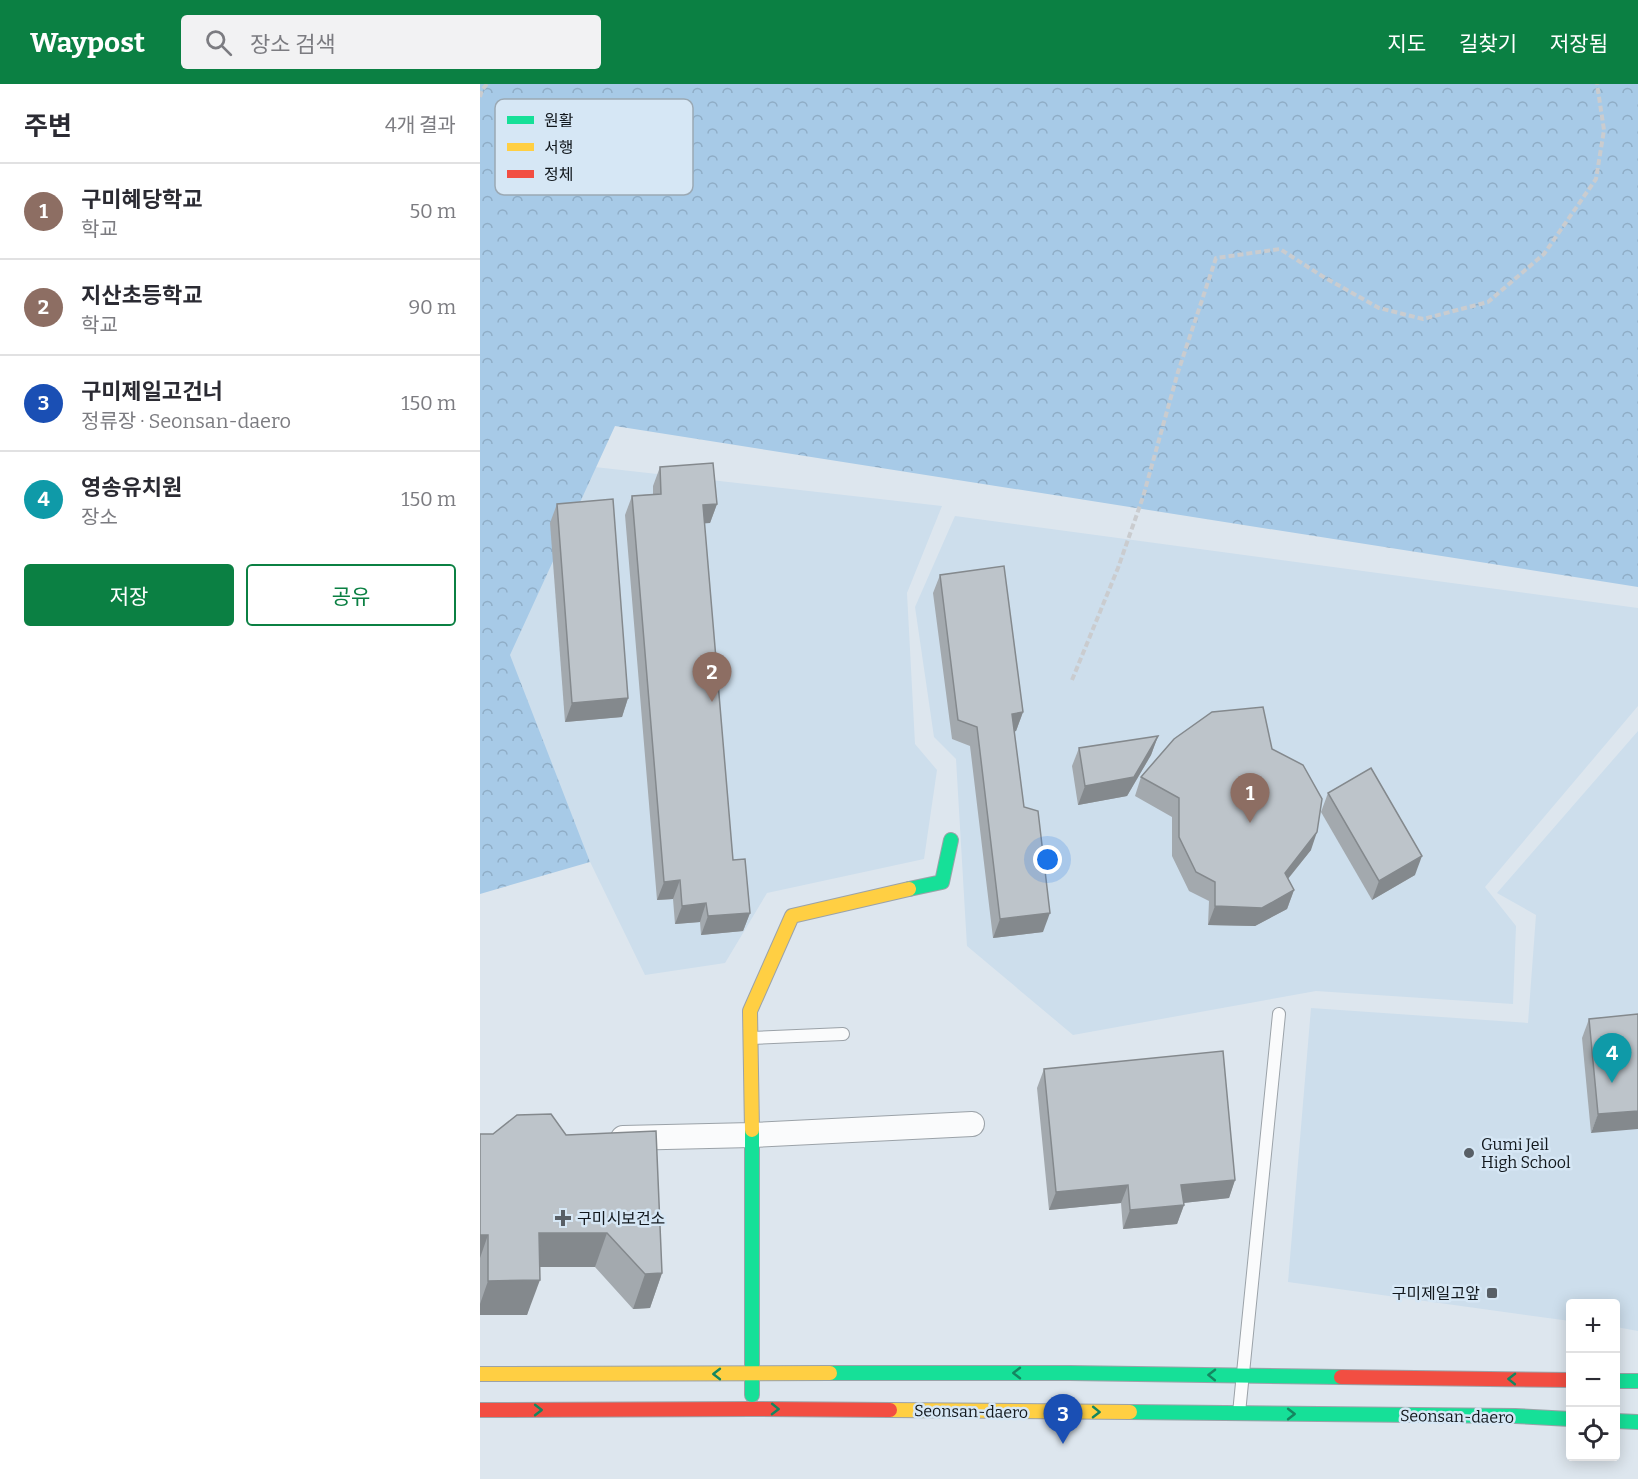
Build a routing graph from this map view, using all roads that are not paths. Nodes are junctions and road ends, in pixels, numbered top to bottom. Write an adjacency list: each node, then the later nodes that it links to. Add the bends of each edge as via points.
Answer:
1 (951, 840): 4 (main road, via 942,882 792,916 750,1011)
2 (1279, 1014): 10 (lane)
3 (843, 1034): 4 (lane)
4 (750, 1038): 6 (main road)
5 (972, 1124): 6 (street)
6 (752, 1135): 7 (street); 9 (main road)
7 (598, 1138)
8 (480, 1374): 9 (main road, one-way to 8)
9 (752, 1374): 10 (main road, one-way to 9); 14 (main road)
10 (1243, 1376): 11 (main road, one-way to 10); 16 (lane)
11 (1566, 1380)
12 (1620, 1381): 13 (main road)
13 (1638, 1381)
14 (752, 1409): 15 (main road, Seonsan-daero, one-way to 14); 16 (main road, Seonsan-daero, one-way to 16)
15 (480, 1410)
16 (1239, 1414): 17 (main road, Seonsan-daero, one-way to 17)
17 (1566, 1419)
18 (1620, 1421): 19 (main road)
19 (1638, 1422)

